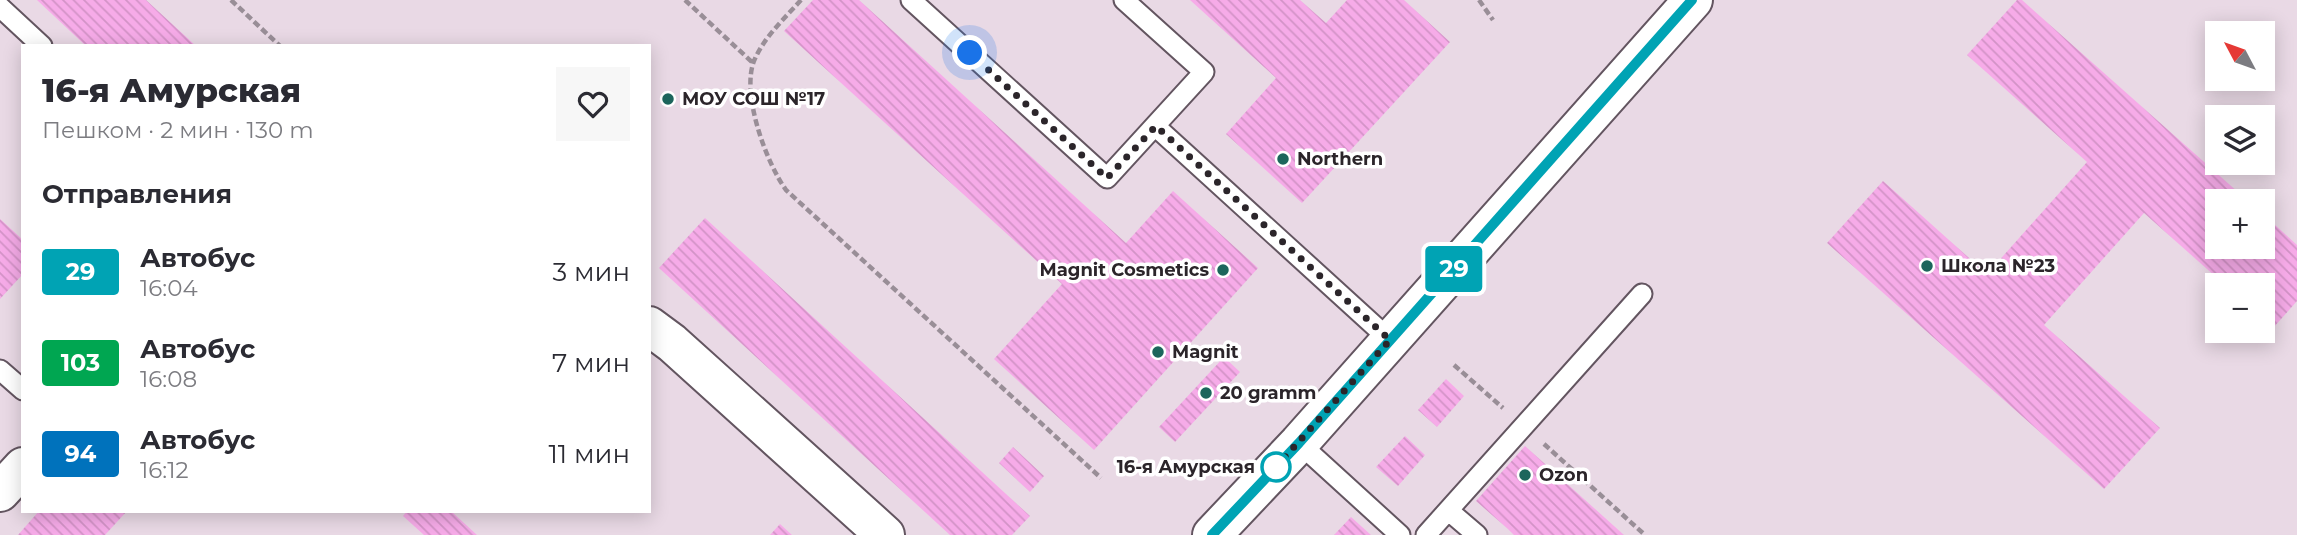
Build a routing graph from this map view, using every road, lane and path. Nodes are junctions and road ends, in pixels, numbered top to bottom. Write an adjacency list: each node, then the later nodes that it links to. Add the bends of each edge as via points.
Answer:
1 (231, 0): 11 (path)
2 (685, 0): 12 (path)
3 (801, 0): 12 (path)
4 (911, 0): 13 (lane, via 1107,178)
5 (1124, 0): 13 (lane, via 1204,72)
6 (1479, 0): 9 (path)
7 (1693, 0): 16 (main road)
8 (0, 7): 10 (lane)
9 (1493, 20)
10 (40, 44)
11 (277, 44)
12 (753, 63): 23 (path, via 752,104 768,158 786,190)
13 (1156, 126): 16 (lane)
14 (1642, 294): 20 (lane)
15 (651, 328): 26 (main road)
16 (1390, 340): 21 (main road)
17 (1454, 365): 20 (path)
18 (0, 370): 19 (lane)
19 (21, 388)
20 (1523, 426): 25 (lane); 31 (path)
21 (1299, 443): 27 (main road); 28 (lane)
22 (21, 469): 24 (main road)
23 (1101, 478)
24 (0, 492)
25 (1449, 510): 29 (lane); 30 (lane)
26 (873, 531)
27 (1212, 535)
28 (1401, 535)
29 (1426, 535)
30 (1477, 535)
31 (1646, 535)

